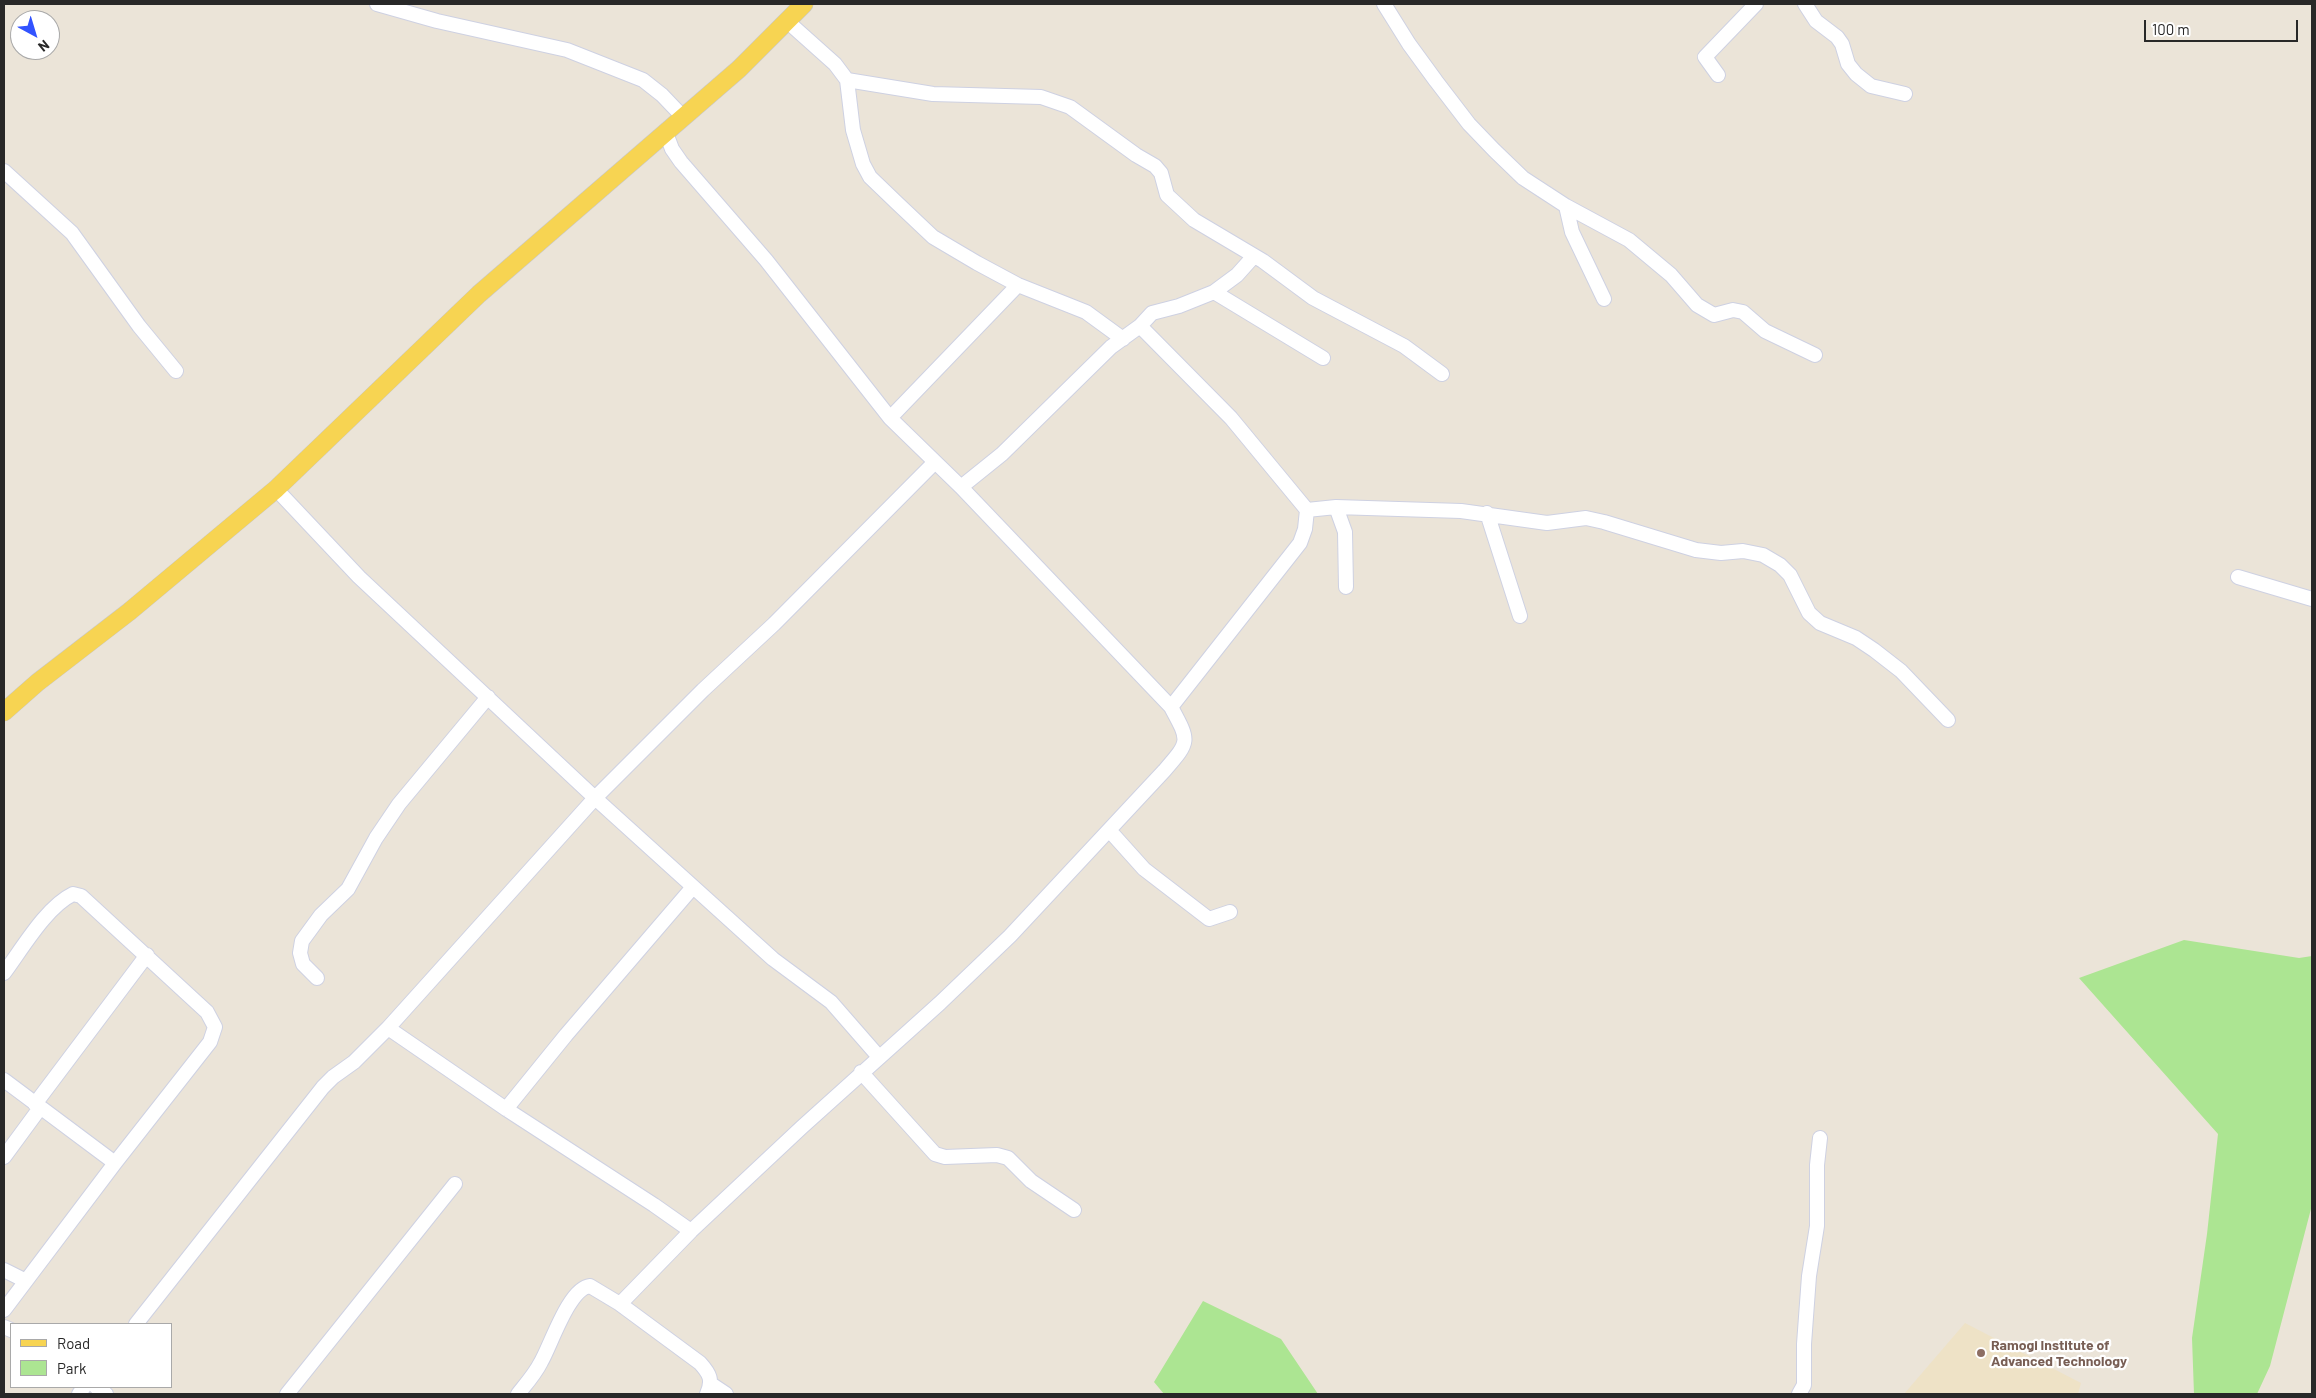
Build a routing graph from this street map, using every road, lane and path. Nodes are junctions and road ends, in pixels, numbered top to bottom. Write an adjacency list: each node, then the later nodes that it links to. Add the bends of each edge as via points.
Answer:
1 (377, 4): 10 (street, via 567,50 643,80)
2 (804, 4): 6 (main road)
3 (1384, 4): 13 (street, via 1409,44 1469,124 1523,178)
4 (1756, 4): 7 (street, via 1705,57)
5 (1805, 4): 9 (street, via 1816,21 1837,37 1848,64 1856,74 1871,86)
6 (788, 22): 8 (street, via 835,64); 10 (main road)
7 (1718, 75)
8 (847, 80): 14 (street, via 932,94 1041,97 1070,107 1155,166 1161,173 1166,195 1194,220); 15 (street, via 858,152 870,178 933,237)
9 (1904, 94)
10 (683, 117): 11 (main road)
11 (666, 133): 24 (street, via 680,162 766,260); 27 (main road, via 479,294)
12 (4, 171): 22 (street, via 72,233)
13 (1566, 206): 17 (street, via 1572,232); 20 (street, via 1629,240 1672,275 1707,312 1714,315 1733,310 1743,312 1765,331)
14 (1254, 256): 16 (street, via 1237,275); 23 (street, via 1313,298 1404,346)
15 (1018, 285): 19 (street, via 1086,312); 24 (street)
16 (1214, 292): 18 (street, via 1152,313); 21 (street)
17 (1604, 299)
18 (1140, 326): 19 (street); 29 (street, via 1231,418)
19 (1123, 339): 26 (street, via 1002,454)
20 (1815, 355)
21 (1323, 358)
22 (176, 371)
23 (1442, 374)
24 (890, 418): 25 (street)
25 (935, 462): 26 (street); 39 (street)
26 (961, 487): 36 (street)
27 (276, 489): 35 (street, via 359,577); 37 (main road)
28 (1336, 507): 29 (street); 30 (street); 32 (street, via 1345,532)
29 (1307, 510): 36 (street, via 1300,543)
30 (1487, 513): 34 (street); 38 (street, via 1547,523 1586,518 1696,550 1743,551 1763,555 1790,575 1809,613 1820,623 1856,638 1874,650 1901,671)
31 (2238, 577): 33 (street)
32 (1346, 586)
33 (2312, 599)
34 (1520, 616)
35 (488, 697): 39 (street); 45 (street, via 400,804 376,838 348,889 321,914 302,942 303,964)
36 (1171, 707): 40 (street, via 1185,733 1186,742 1164,772)
37 (4, 712)
38 (1948, 720)
39 (595, 798): 41 (street); 46 (street)
40 (1109, 830): 42 (street, via 1144,868 1208,919); 47 (street, via 1010,936)
41 (693, 887): 47 (street, via 773,959 831,1002); 51 (street)
42 (1230, 912)
43 (147, 955): 44 (street, via 81,896 73,894 62,899 48,915); 50 (street); 54 (street, via 207,1012 215,1027 210,1042)
44 (4, 973)
45 (317, 978)
46 (388, 1028): 51 (street); 62 (street, via 323,1087)
47 (879, 1057): 48 (street)
48 (861, 1072): 56 (street, via 935,1154 1008,1158 1031,1181); 57 (street)
49 (4, 1080): 50 (street)
50 (37, 1106): 53 (street); 54 (street)
51 (506, 1109): 57 (street)
52 (1820, 1138): 67 (street, via 1817,1226 1809,1276 1804,1379)
53 (4, 1157)
54 (115, 1163): 59 (street)
55 (455, 1184): 64 (street)
56 (1074, 1210)
57 (691, 1231): 60 (street)
58 (4, 1270): 59 (street)
59 (26, 1281): 61 (street)
60 (620, 1304): 63 (street, via 700,1363 710,1374); 65 (street, via 594,1286 585,1286 578,1291 540,1364)
61 (4, 1310)
62 (137, 1323)
63 (709, 1389): 66 (street)
64 (287, 1394)
65 (518, 1394)
66 (726, 1394)
67 (1800, 1394)

